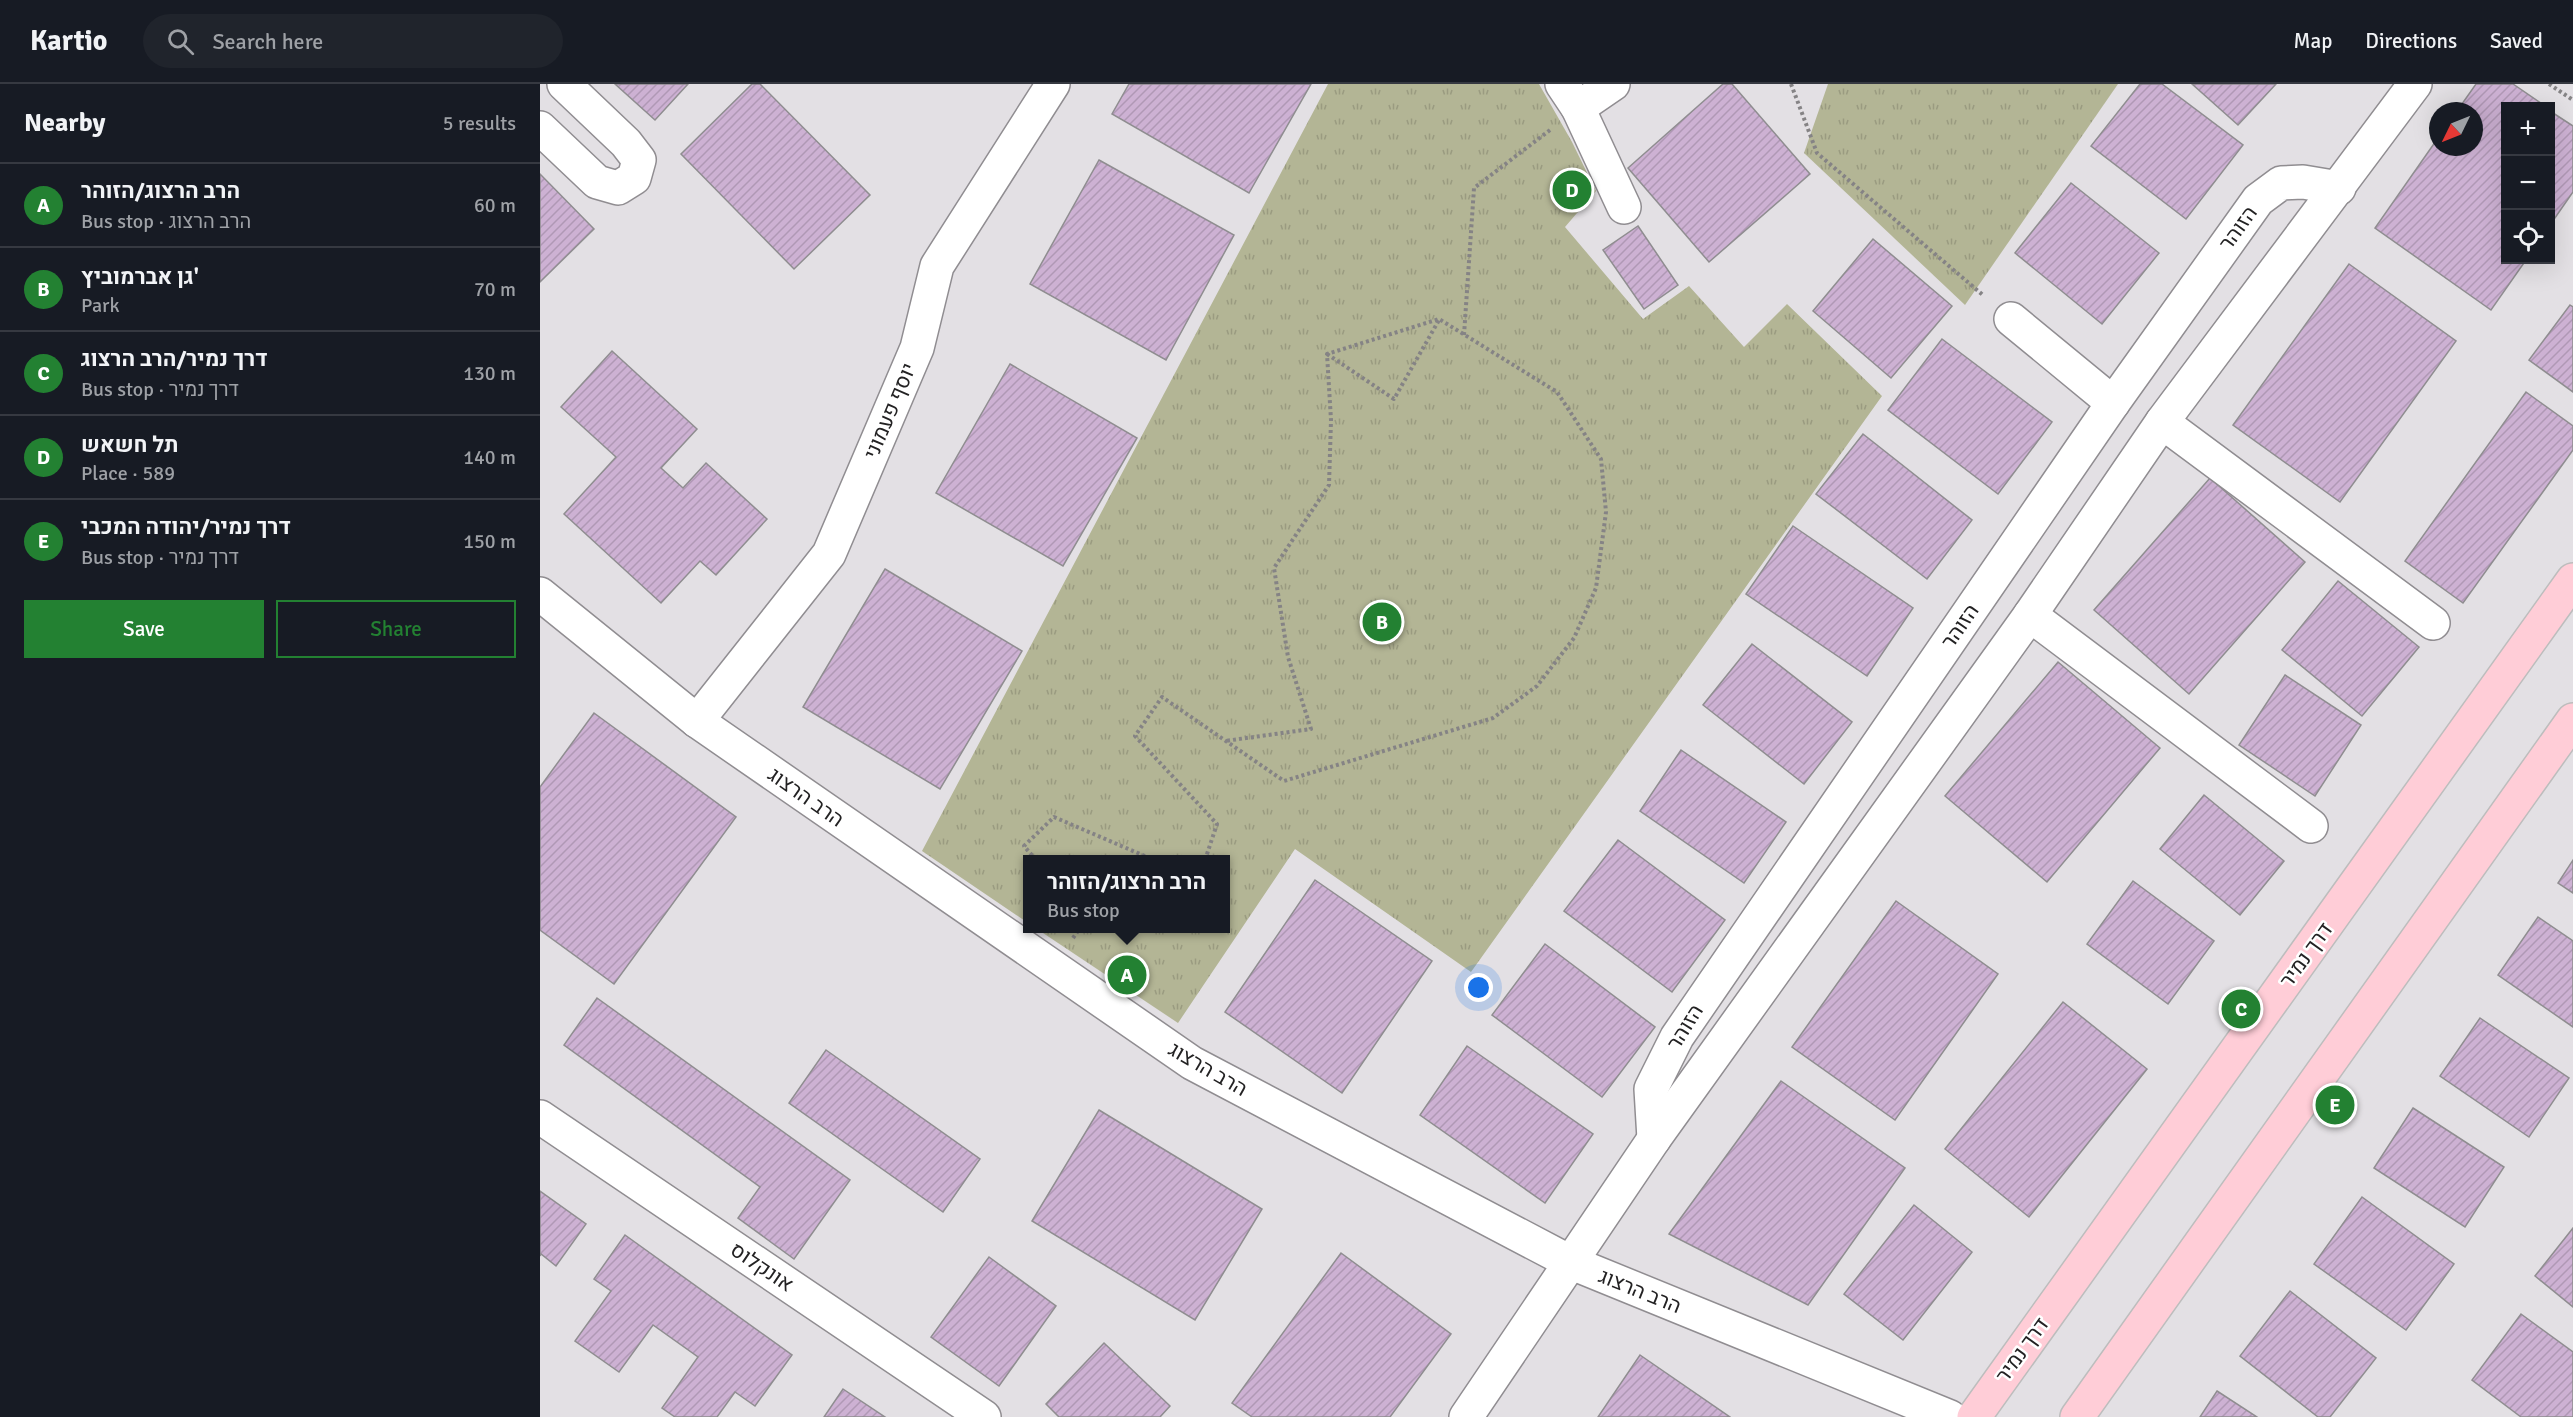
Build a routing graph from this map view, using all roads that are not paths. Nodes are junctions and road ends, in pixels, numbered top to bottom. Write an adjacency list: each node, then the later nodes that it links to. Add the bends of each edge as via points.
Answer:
1 (564, 84): 6 (street, via 626,142 639,160 634,178 618,188 597,182)
2 (1053, 84): 17 (street, יוסף פעמוני, via 937,266 917,348 829,554)
3 (1613, 84): 5 (street)
4 (2415, 84): 7 (street, הזוהר)
5 (1570, 96): 8 (street)
6 (540, 128)
7 (2339, 188): 10 (street, הזוהר, via 2282,183 2258,200); 11 (street, הזוהר)
8 (1624, 207)
9 (2011, 319): 10 (street)
10 (2113, 403): 20 (street, הזוהר, via 1677,1037 1651,1089)
11 (2163, 422): 14 (street, הזוהר); 15 (street)
12 (2573, 580): 25 (main road, דרך נמיר)
13 (540, 594): 17 (street, הרב הרצוג)
14 (2030, 615): 18 (street); 20 (street, הזוהר)
15 (2433, 624)
16 (2573, 720): 26 (main road)
17 (697, 722): 21 (street, הרב הרצוג, via 1192,1064)
18 (2311, 826)
19 (540, 1117): 22 (street, אונקלוס)
20 (1654, 1139): 21 (street, הזוהר)
21 (1572, 1263): 23 (street, הזוהר); 24 (street, הרב הרצוג)
22 (984, 1417)
23 (1466, 1417)
24 (1950, 1417)
25 (1974, 1417)
26 (2077, 1417)

